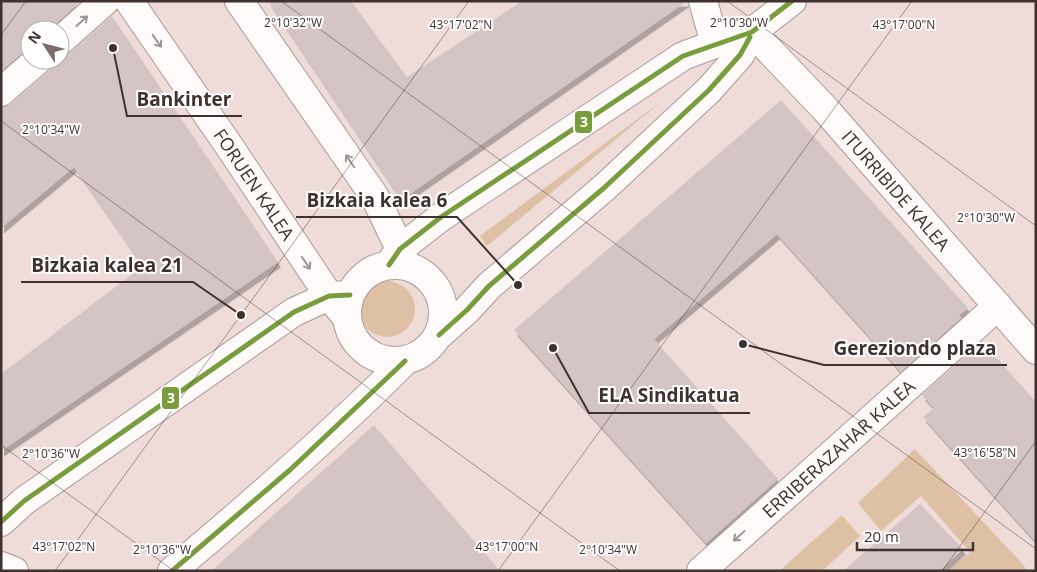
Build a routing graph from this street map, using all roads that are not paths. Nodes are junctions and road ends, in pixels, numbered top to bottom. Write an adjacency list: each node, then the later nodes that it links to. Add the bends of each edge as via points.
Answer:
1 (105, 1): 6 (street, one-way to 1)
2 (129, 1): 12 (street, FORUEN KALEA, one-way to 12)
3 (239, 1): 11 (street, one-way to 3, via 375,197)
4 (703, 1): 8 (street)
5 (792, 1): 7 (street)
6 (70, 32)
7 (752, 32): 8 (street); 13 (street, ITURRIBIDE KALEA, via 826,110); 14 (street, via 740,55 708,90 605,187 489,286)
8 (715, 44): 11 (street, via 683,56 441,217)
9 (26, 70): 10 (street)
10 (1, 92)
11 (398, 260): 12 (street, via 372,270); 14 (street, via 431,280 439,293 444,306)
12 (342, 303): 16 (street, via 351,334 360,347 373,357); 17 (street, via 294,312 24,501)
13 (998, 306): 15 (street, ITURRIBIDE KALEA); 21 (street, ERRIBERAZAHAR KALEA, one-way to 21)
14 (439, 335): 16 (street, via 419,356)
15 (1036, 350)
16 (405, 361): 20 (street, via 252,504)
17 (1, 522)
18 (1, 566): 19 (street)
19 (14, 571)
20 (172, 571)
21 (701, 571)

